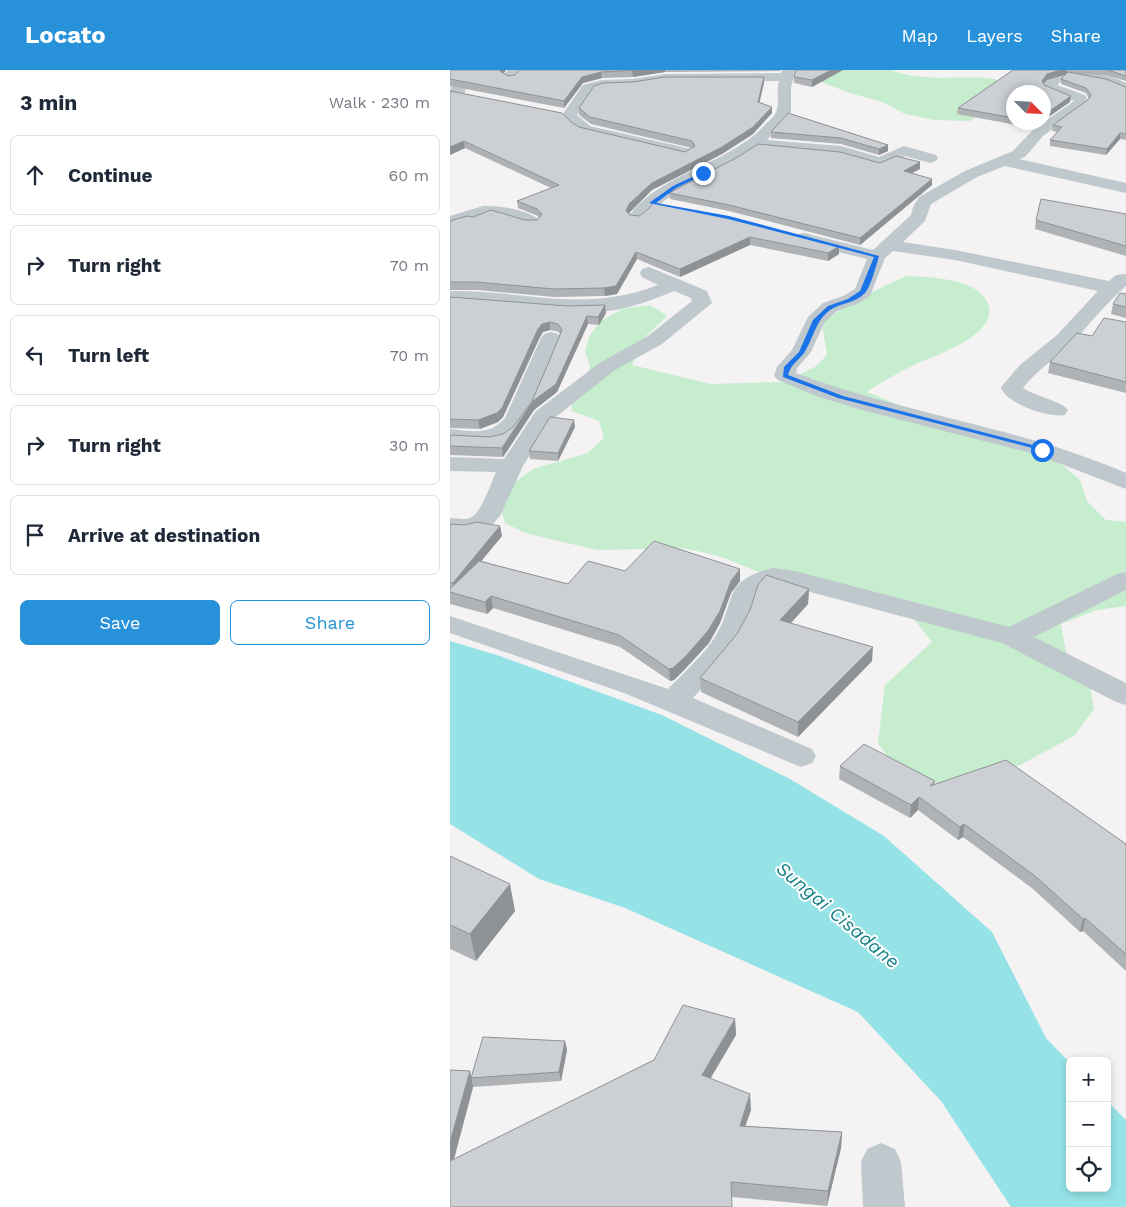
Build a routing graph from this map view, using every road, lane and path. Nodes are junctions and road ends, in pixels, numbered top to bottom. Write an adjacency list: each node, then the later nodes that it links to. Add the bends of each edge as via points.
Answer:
1 (458, 70): 5 (street, via 455,79 458,85)
2 (1065, 70): 4 (street, via 1110,80); 12 (street, via 1051,81 1050,87 1080,98 1080,103 1038,133 1019,154)
3 (788, 73): 8 (street, via 602,84 588,88); 9 (street, via 784,87 784,112)
4 (1126, 88)
5 (454, 92): 6 (street)
6 (476, 97)
7 (550, 112): 8 (street)
8 (569, 116): 10 (street, via 585,129)
9 (755, 143): 11 (street, via 841,151 880,162 904,151); 14 (street, via 674,187)
10 (686, 152)
11 (930, 158)
12 (1006, 161): 13 (street); 20 (street, via 971,174 926,201 919,217)
13 (1126, 188)
14 (652, 203): 15 (street); 16 (street)
15 (671, 207)
16 (637, 217)
17 (450, 222): 18 (street, via 489,209)
18 (532, 222)
19 (785, 233): 20 (street)
20 (883, 251): 22 (street, via 955,255); 30 (street, via 863,292 830,307 815,322 801,352 787,367 785,376 840,397 1093,465)
21 (649, 273): 23 (street)
22 (1119, 282): 26 (street, via 1093,319 1027,368 1012,387 1022,398)
23 (674, 285): 24 (street, via 607,305); 29 (street, via 700,295 702,303 655,340 608,366 544,416)
24 (450, 297)
25 (551, 338): 27 (street, via 516,420 507,431 485,438)
26 (1057, 410)
27 (450, 436)
28 (450, 464): 29 (street)
29 (511, 466): 31 (street, via 488,516 480,523)
30 (1126, 482)
31 (450, 525)
32 (1126, 580): 34 (street)
33 (450, 624): 36 (street)
34 (1012, 637): 35 (street); 36 (street, via 773,576 758,581 744,594 735,627 726,644)
35 (1126, 695)
36 (673, 701): 37 (street)
37 (801, 756)
38 (881, 1162): 39 (street)
39 (884, 1207)

